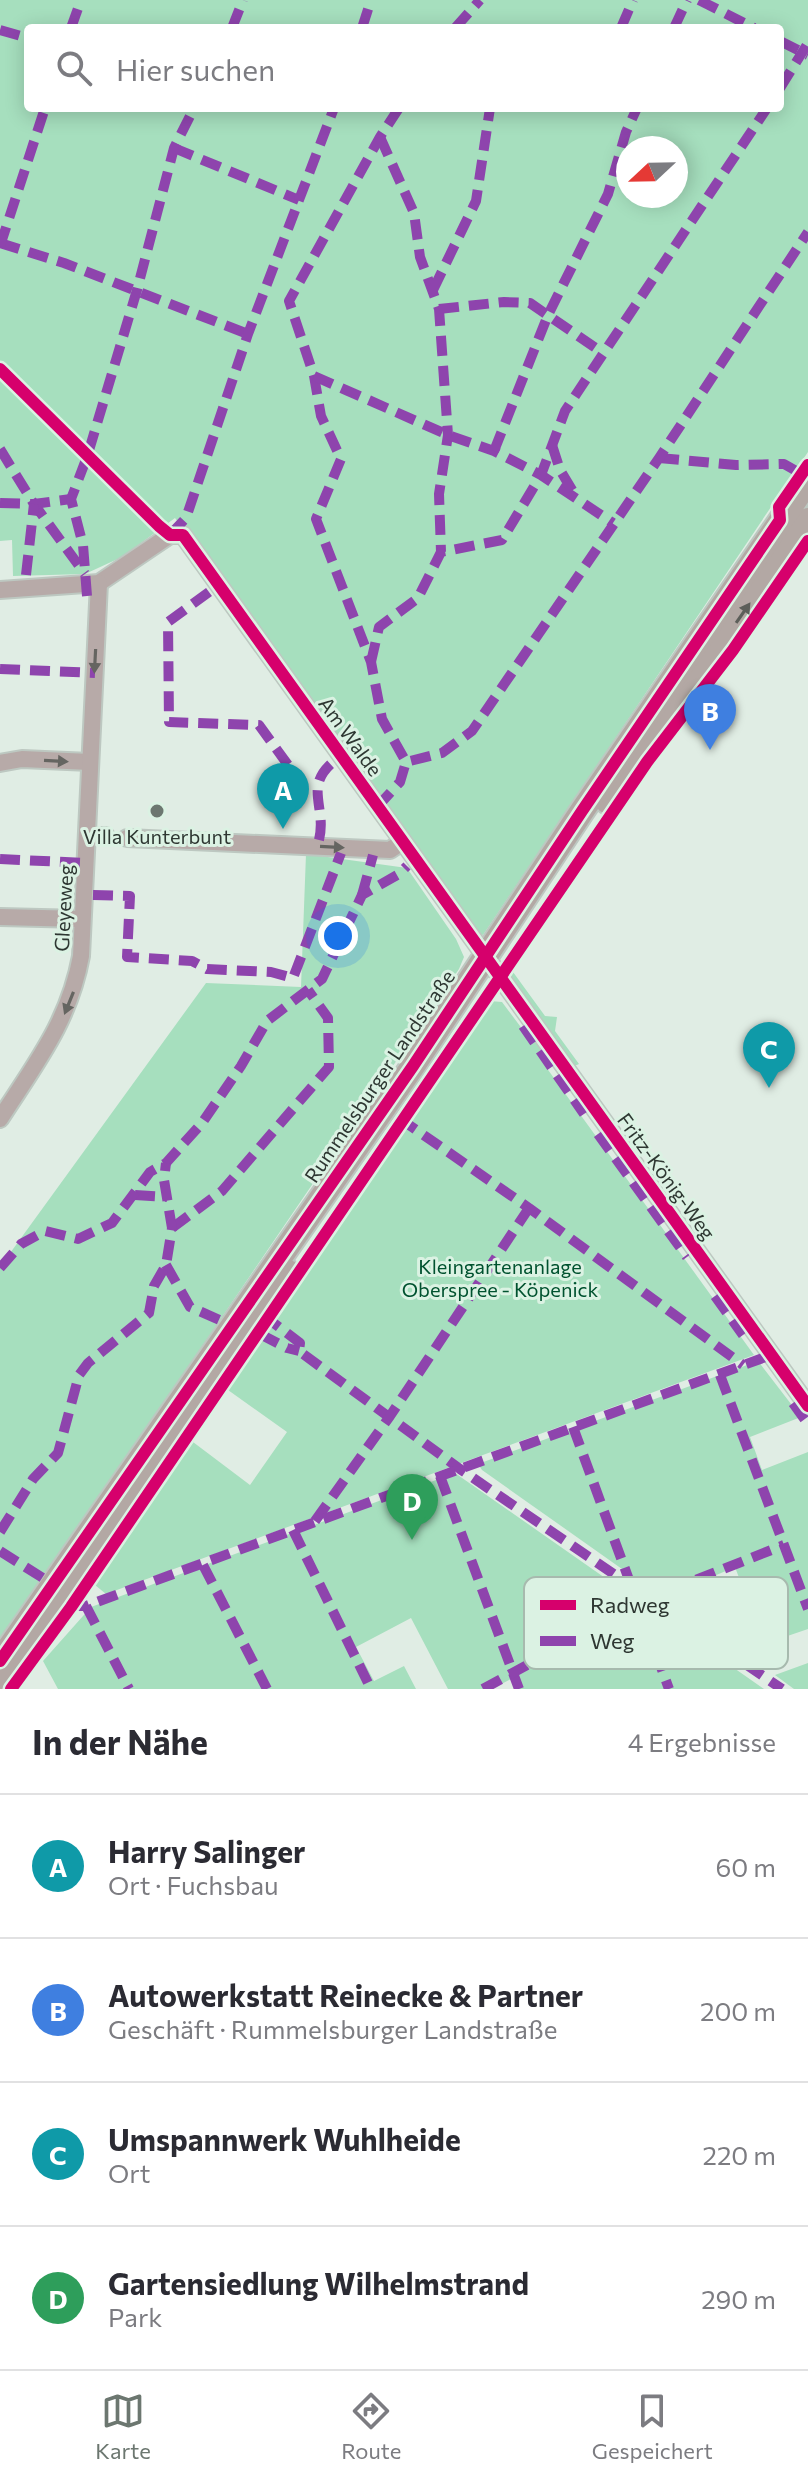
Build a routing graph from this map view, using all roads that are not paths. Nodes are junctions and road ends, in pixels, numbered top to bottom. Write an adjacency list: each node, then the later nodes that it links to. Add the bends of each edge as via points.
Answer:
1 (807, 486): 15 (main road, Rummelsburger Landstraße, via 582,811)
2 (808, 520): 15 (main road, Rummelsburger Landstraße, one-way to 2)
3 (99, 583): 4 (street); 7 (street, Gleyeweg, one-way to 7); 12 (street, Am Walde, via 170,535 183,535)
4 (0, 590)
5 (0, 751): 6 (street)
6 (22, 759): 7 (street, one-way to 7); 8 (street)
7 (90, 762): 9 (street, Gleyeweg)
8 (0, 763)
9 (87, 836): 10 (street); 14 (street, Gleyeweg)
10 (106, 836)
11 (127, 838): 12 (street, one-way to 12, via 390,850)
12 (402, 842): 15 (street, Am Walde)
13 (0, 917): 14 (street)
14 (82, 919): 16 (street, Gleyeweg, one-way to 16, via 75,988 60,1025)
15 (489, 964): 17 (street, Fritz-König-Weg); 18 (main road, Rummelsburger Landstraße); 19 (main road, Rummelsburger Landstraße, via 61,1605)
16 (0, 1119)
17 (808, 1406)
18 (0, 1661)
19 (0, 1688)

